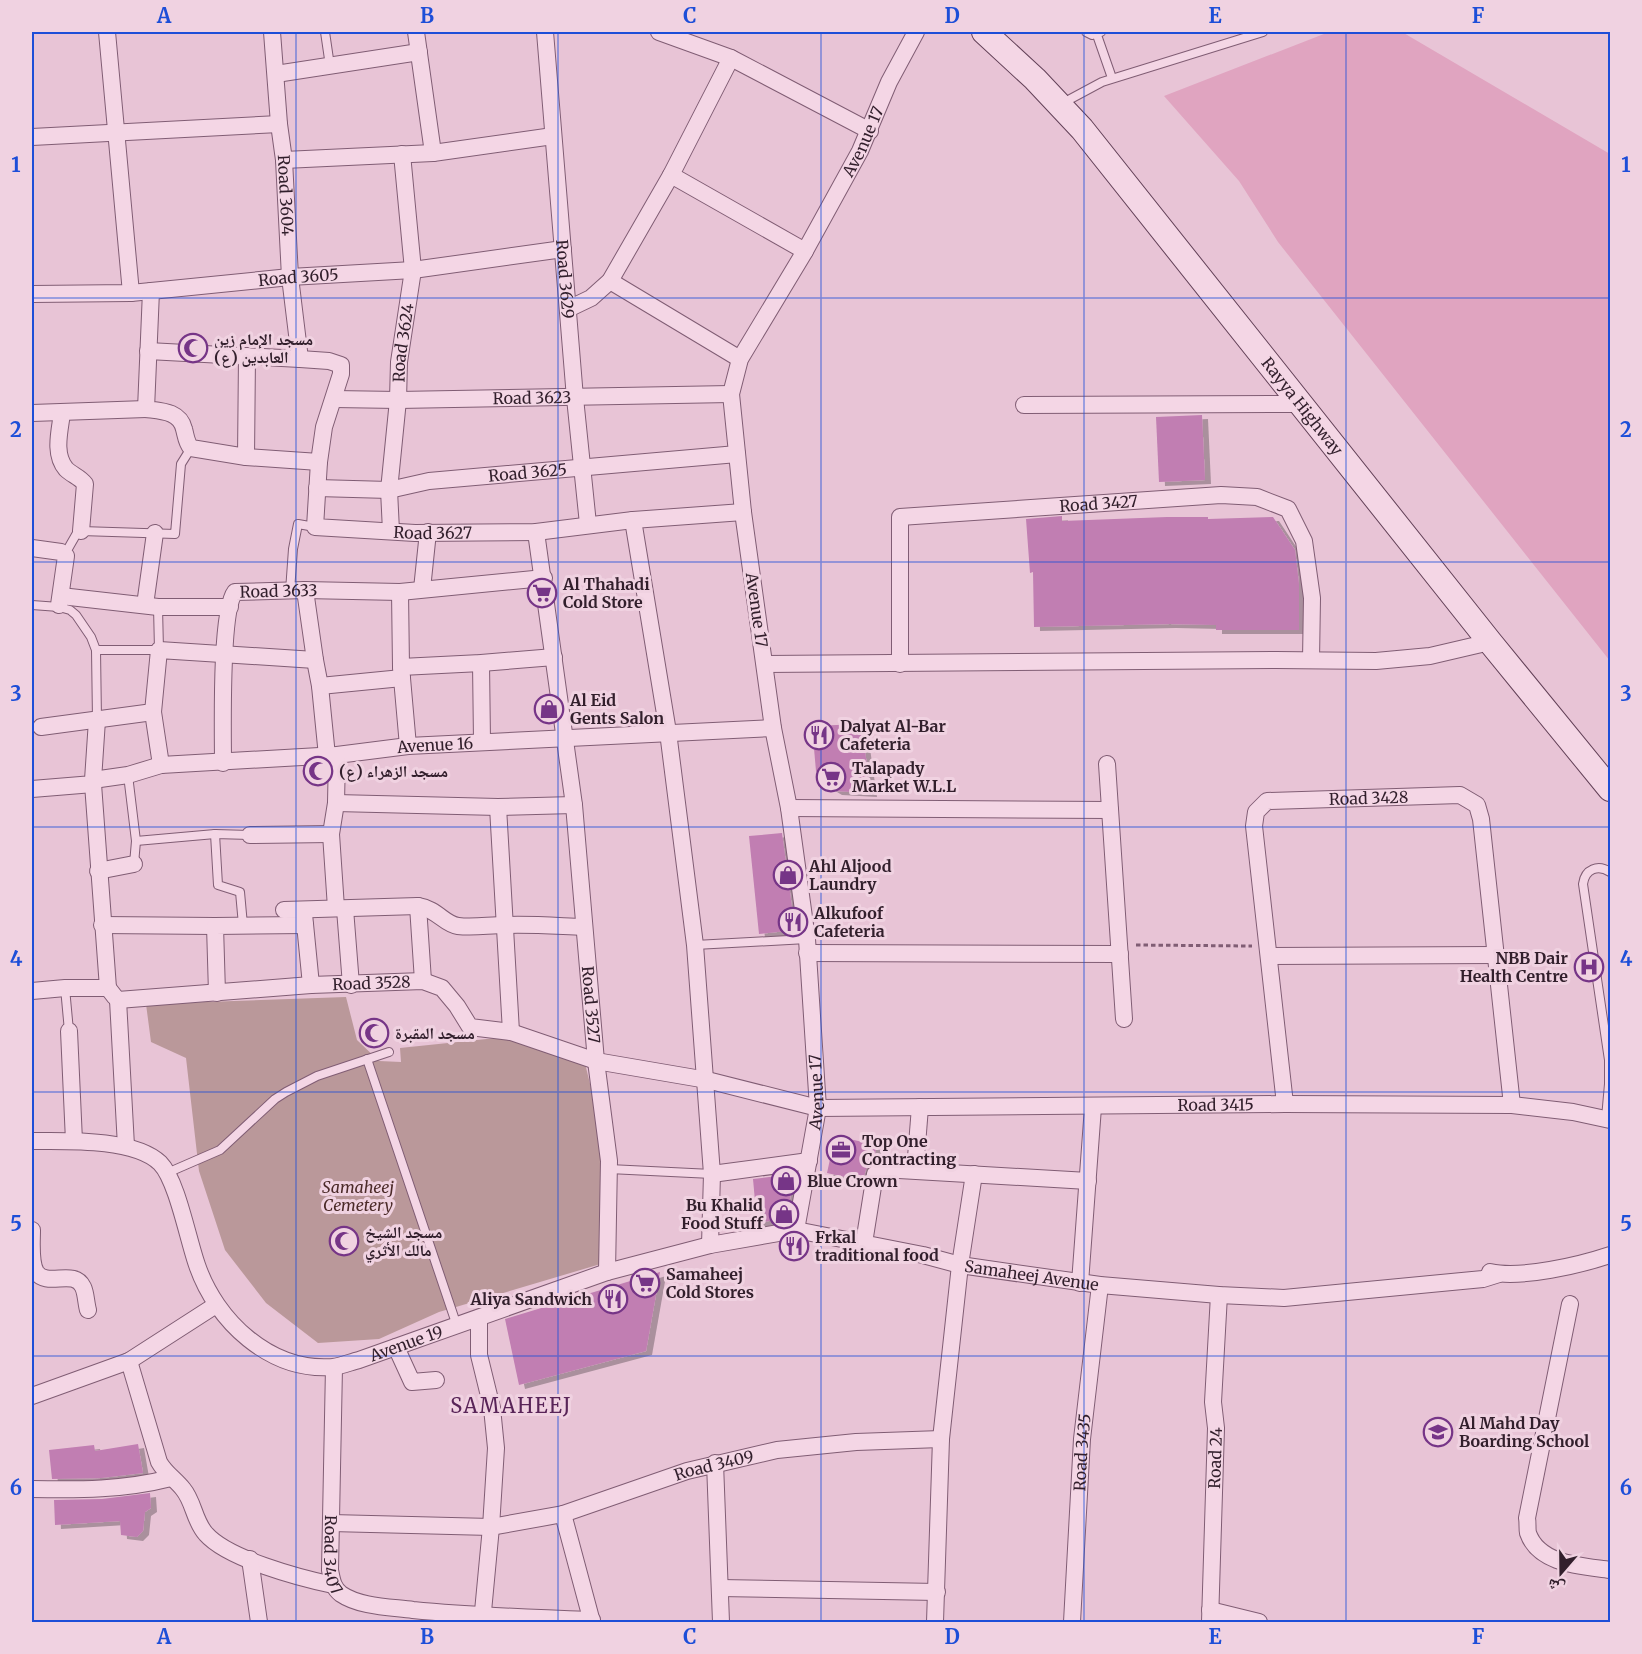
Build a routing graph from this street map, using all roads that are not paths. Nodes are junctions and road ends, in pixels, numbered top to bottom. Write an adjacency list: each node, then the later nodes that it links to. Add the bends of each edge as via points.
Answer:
1 (107, 32): 21 (street)
2 (272, 32): 16 (street, Road 3604)
3 (325, 32): 15 (lane)
4 (416, 32): 13 (street)
5 (545, 32): 22 (street, Road 3629)
6 (659, 32): 14 (street)
7 (916, 32): 20 (street, Avenue 17, via 889,82)
8 (984, 32): 18 (main road, Rayya Highway)
9 (1086, 32): 11 (lane)
10 (1263, 32): 12 (lane)
11 (1099, 33): 17 (lane)
12 (1234, 36): 17 (lane)
13 (419, 52): 15 (street); 24 (street)
14 (731, 58): 20 (street); 27 (street)
15 (330, 66): 16 (street)
16 (276, 74): 19 (street, Road 3604)
17 (1112, 78): 18 (lane)
18 (1060, 104): 45 (main road, Rayya Highway)
19 (279, 124): 21 (street); 26 (street, Road 3604)
20 (870, 131): 29 (street, Avenue 17)
21 (116, 133): 23 (street); 34 (street)
22 (553, 136): 24 (street); 28 (street, Road 3629)
23 (32, 137)
24 (433, 153): 25 (street)
25 (402, 154): 26 (street); 30 (street, Road 3624)
26 (284, 160): 31 (street, Road 3604)
27 (670, 175): 29 (street); 32 (street)
28 (563, 249): 30 (street, Road 3605); 36 (street, Road 3629)
29 (805, 250): 40 (street, Avenue 17)
30 (413, 270): 31 (street, Road 3605); 44 (street, Road 3624, via 399,362)
31 (290, 277): 33 (street, Road 3605); 39 (street, Road 3604)
32 (610, 281): 36 (street, via 591,298); 40 (street)
33 (151, 291): 34 (street, Road 3605); 37 (street)
34 (131, 293): 35 (street, Road 3605)
35 (32, 294)
36 (568, 309): 42 (street, Road 3629)
37 (148, 351): 38 (street); 47 (street)
38 (247, 356): 39 (street); 52 (street)
39 (300, 359): 43 (street, via 341,365)
40 (740, 359): 41 (street, Avenue 17)
41 (731, 394): 42 (street, Road 3623); 51 (street, Avenue 17)
42 (575, 398): 44 (street, Road 3623); 54 (street, Road 3629)
43 (334, 399): 44 (street, Road 3623); 53 (street, via 324,427)
44 (398, 400): 56 (street, Road 3624)
45 (1301, 404): 46 (street); 76 (main road, Rayya Highway)
46 (1024, 405)
47 (146, 409): 48 (street); 50 (street, via 176,416)
48 (62, 412): 49 (street); 61 (street, via 58,450 66,469 85,484)
49 (32, 413)
50 (191, 448): 52 (street); 65 (lane, via 181,464 175,534)
51 (737, 454): 54 (street, Road 3625); 57 (street, Avenue 17)
52 (246, 457): 53 (street)
53 (319, 462): 55 (street)
54 (582, 467): 56 (street, Road 3625, via 429,481); 59 (street, Road 3629)
55 (317, 488): 56 (street, Road 3625); 60 (street)
56 (389, 490): 62 (street, Road 3624)
57 (743, 512): 58 (street, Road 3627); 84 (street, Avenue 17)
58 (633, 520): 59 (street, Road 3627); 92 (street)
59 (588, 524): 64 (street, Road 3627)
60 (315, 527): 62 (street, Road 3627); 70 (lane, Road 3627, via 298,524 293,549)
61 (81, 531): 65 (lane); 67 (lane)
62 (391, 531): 63 (street, Road 3627)
63 (428, 532): 64 (street, Road 3627); 69 (street)
64 (536, 532): 68 (street)
65 (155, 533): 74 (street)
66 (32, 549): 67 (street)
67 (64, 554): 72 (street, via 67,560)
68 (544, 578): 69 (street, Road 3633); 80 (street)
69 (422, 590): 71 (street, Road 3633)
70 (297, 591): 71 (street, Road 3633); 75 (street, Road 3633, via 235,592); 81 (street)
71 (400, 592): 86 (street)
72 (60, 601): 73 (lane); 74 (street); 77 (lane, via 76,615)
73 (32, 605)
74 (152, 606): 75 (street); 78 (lane)
75 (230, 607): 79 (street, Road 3633)
76 (1490, 642): 82 (street, via 1430,656 1376,661); 103 (main road, Rayya Highway)
77 (96, 650): 78 (lane); 89 (lane)
78 (159, 650): 79 (street); 88 (street)
79 (224, 656): 81 (street); 97 (street, Road 3633)
80 (554, 657): 83 (street); 93 (street)
81 (315, 660): 87 (street)
82 (1311, 660): 85 (street); 85 (street, Road 3427, via 1312,598 1304,541 1288,508 1257,497 1221,495 900,517)
83 (481, 663): 86 (street); 94 (street)
84 (765, 664): 85 (street); 91 (street, Avenue 17)
85 (900, 664)
86 (401, 672): 87 (street); 95 (street)
87 (321, 686): 96 (street)
88 (153, 712): 89 (street); 99 (street)
89 (97, 720): 90 (street); 101 (street)
90 (36, 727)
91 (773, 728): 92 (street, Avenue 16); 107 (street, Avenue 17)
92 (668, 732): 93 (street, Avenue 16); 125 (street)
93 (564, 738): 94 (street, Avenue 16); 105 (street, Road 3527)
94 (482, 741): 95 (street, Avenue 16)
95 (408, 746): 96 (street, Avenue 16)
96 (332, 756): 97 (street, Avenue 16); 104 (street)
97 (222, 763): 99 (street, Avenue 16)
98 (1107, 764): 108 (street)
99 (161, 765): 100 (street, Avenue 16)
100 (128, 776): 101 (street, Avenue 16); 112 (lane)
101 (93, 782): 102 (street, Avenue 16); 114 (street)
102 (32, 789)
103 (1611, 789)
104 (336, 803): 106 (street); 110 (street)
105 (574, 805): 106 (street); 124 (street, Road 3527)
106 (498, 807): 122 (street)
107 (789, 808): 108 (street); 126 (street, Avenue 17)
108 (1110, 810): 127 (street)
109 (215, 834): 111 (lane); 112 (lane); 121 (lane, via 218,885 240,893)
110 (330, 834): 111 (street); 118 (street)
111 (250, 835)
112 (136, 841): 113 (lane)
113 (134, 864): 114 (street)
114 (98, 870): 120 (street)
115 (1611, 872): 143 (lane, via 1593,869 1583,884)
116 (418, 906): 118 (street); 122 (street, via 429,908 456,926); 130 (street)
117 (284, 909): 119 (street)
118 (340, 909): 119 (street); 132 (street)
119 (304, 917): 121 (street); 131 (street)
120 (102, 925): 123 (street); 136 (street)
121 (243, 925): 123 (street)
122 (505, 925): 124 (street); 139 (street)
123 (215, 926): 135 (street)
124 (583, 927): 142 (street, Road 3527)
125 (695, 945): 126 (lane); 144 (street)
126 (807, 946): 127 (street); 149 (street, Avenue 17)
127 (1120, 950): 137 (street)
128 (1269, 951): 129 (street); 129 (street, Road 3428, via 1254,826 1256,812 1267,801 1460,795 1477,805 1481,819); 145 (street, Road 3428)
129 (1495, 955): 146 (street, Road 3428)
130 (423, 981): 132 (street, Road 3528); 139 (street, Road 3528, via 442,988 470,1027)
131 (311, 985): 132 (street, Road 3528); 135 (street, Road 3528)
132 (351, 985)
133 (65, 988): 134 (street, Road 3528); 136 (street, Road 3528); 138 (lane)
134 (32, 991)
135 (217, 993): 136 (street, Road 3528)
136 (113, 994): 153 (street)
137 (1124, 1019)
138 (69, 1031): 152 (street)
139 (511, 1032): 142 (street, Road 3528)
140 (389, 1052): 141 (lane)
141 (367, 1059): 157 (lane, via 317,1076 286,1092 220,1150); 175 (lane)
142 (596, 1062): 144 (street, Road 3528); 155 (street, Road 3527)
143 (1610, 1076): 150 (lane)
144 (707, 1080): 149 (street, Road 3415); 158 (street)
145 (1285, 1104): 146 (street, Road 3415); 148 (street, Road 3415)
146 (1512, 1106): 150 (street, Road 3415)
147 (920, 1107): 148 (street, Road 3415); 149 (street, Road 3415); 156 (street)
148 (1093, 1107): 160 (street)
149 (819, 1108): 154 (street, Avenue 17)
150 (1608, 1119)
151 (32, 1141): 152 (street)
152 (74, 1141): 153 (street)
153 (126, 1146): 157 (street, via 159,1162)
154 (809, 1161): 158 (street); 162 (street, Avenue 17)
155 (609, 1169): 158 (lane); 167 (street, Road 3527)
156 (915, 1170): 159 (street); 163 (street, via 882,1169 875,1174)
157 (167, 1173): 172 (street, Avenue 19, via 197,1266)
158 (712, 1174): 164 (street)
159 (974, 1174): 160 (street); 166 (street)
160 (1088, 1181): 168 (street)
161 (32, 1230): 173 (street, via 38,1275 78,1281 83,1286)
162 (796, 1230): 163 (street, Samaheej Avenue); 164 (street, Avenue 19)
163 (864, 1243): 166 (street, Samaheej Avenue)
164 (710, 1245): 167 (street, Avenue 19)
165 (1611, 1255): 170 (street, Samaheej Avenue, via 1571,1266 1498,1274 1483,1280 1284,1298)
166 (960, 1265): 168 (street, Samaheej Avenue); 181 (street)
167 (607, 1272): 174 (street, Avenue 19)
168 (1080, 1283): 169 (street, Samaheej Avenue)
169 (1100, 1285): 170 (street, Samaheej Avenue); 199 (street, Road 3435, via 1079,1472)
170 (1225, 1295): 193 (street, Road 24)
171 (1570, 1304): 189 (street, via 1527,1518 1528,1533 1552,1558)
172 (216, 1305): 177 (street); 178 (street, Avenue 19, via 257,1346 307,1366)
173 (88, 1310)
174 (479, 1318): 175 (street, Avenue 19); 187 (street, via 478,1355 495,1427)
175 (457, 1326): 176 (street, Avenue 19)
176 (396, 1347): 178 (street, Avenue 19); 179 (street, via 412,1382)
177 (129, 1361): 180 (street); 183 (street, via 155,1452)
178 (334, 1367): 186 (street, Road 3407)
179 (436, 1380)
180 (32, 1396)
181 (941, 1439): 182 (street, Road 3409, via 816,1445); 192 (street)
182 (716, 1463): 185 (street, Road 3409); 191 (street)
183 (171, 1478): 184 (street, via 92,1490); 188 (street, via 187,1495 204,1532 215,1543)
184 (32, 1489)
185 (563, 1514): 187 (street, Road 3409); 195 (street, Road 3407)
186 (331, 1523): 187 (street, Road 3409); 190 (street, Road 3407)
187 (491, 1527): 194 (street)
188 (250, 1559): 190 (street); 196 (street)
189 (1611, 1570)
190 (333, 1585): 194 (street, Road 3407, via 342,1594 360,1601)
191 (720, 1588): 192 (street); 197 (street)
192 (937, 1592): 198 (street)
193 (1210, 1616): 200 (street)
194 (482, 1620): 195 (street, Road 3407)
195 (592, 1621)
196 (260, 1623)
197 (721, 1623)
198 (935, 1623)
199 (1072, 1623)
200 (1259, 1623)

